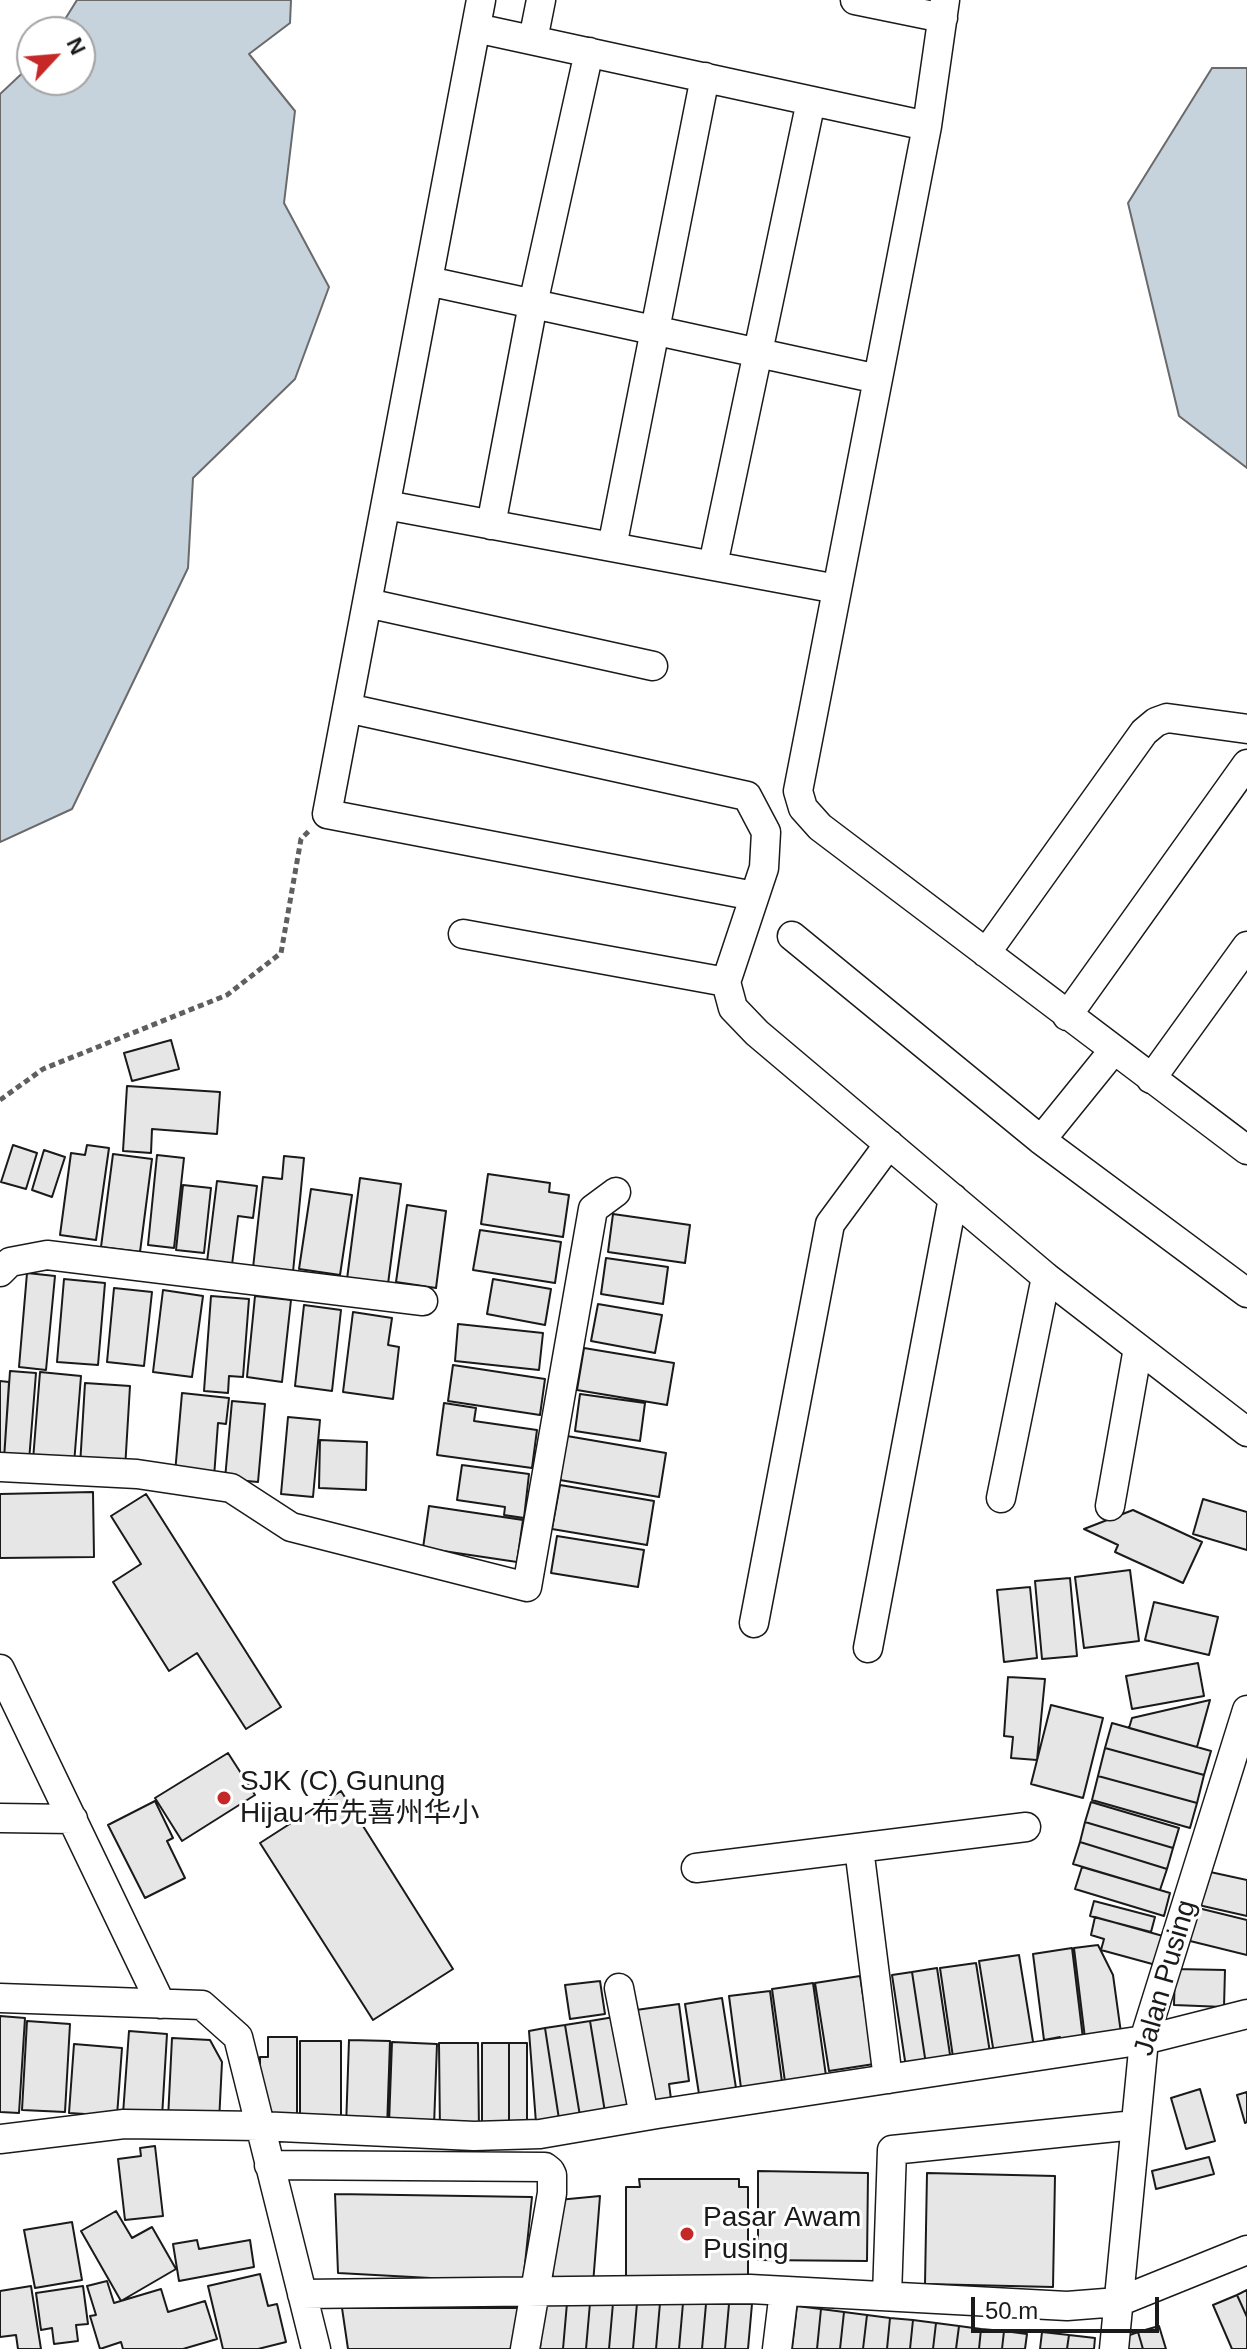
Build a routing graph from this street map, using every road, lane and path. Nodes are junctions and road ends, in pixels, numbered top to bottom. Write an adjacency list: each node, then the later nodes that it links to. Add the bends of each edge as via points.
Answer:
1 (541, 0): 5 (street)
2 (855, 0): 3 (street)
3 (944, 9): 9 (street)
4 (479, 14): 5 (street); 10 (street)
5 (533, 40): 6 (street)
6 (589, 52): 7 (street); 11 (street)
7 (705, 77): 8 (street); 12 (street)
8 (811, 101): 9 (street); 13 (street)
9 (927, 126): 14 (street)
10 (428, 281): 11 (street); 15 (street)
11 (533, 304): 12 (street); 16 (street)
12 (655, 330): 13 (street); 17 (street)
13 (757, 353): 14 (street); 18 (street)
14 (878, 379): 19 (street)
15 (386, 505): 16 (street); 20 (street)
16 (491, 525): 17 (street)
17 (612, 547): 18 (street)
18 (713, 565): 19 (street)
19 (837, 589): 30 (street, via 798,791 803,808 820,827)
20 (367, 603): 21 (street); 22 (street)
21 (653, 666)
22 (347, 708): 25 (street); 26 (street, via 747,796 766,832 764,868)
23 (1247, 729): 30 (street, via 1167,718 1144,732)
24 (1247, 764): 32 (street)
25 (327, 814): 26 (street); 35 (path, via 301,839 281,953 227,995 43,1069)
26 (754, 896): 31 (street)
27 (463, 934): 31 (street)
28 (792, 936): 37 (street)
29 (1247, 946): 34 (street)
30 (986, 953): 32 (street)
31 (726, 982): 38 (street, via 733,1008 757,1033)
32 (1067, 1016): 33 (street)
33 (1113, 1051): 34 (street); 37 (street)
34 (1151, 1079): 36 (street)
35 (0, 1100)
36 (1243, 1139)
37 (1041, 1140): 43 (street)
38 (889, 1144): 40 (street); 50 (street, via 830,1224)
39 (616, 1192): 47 (street, via 593,1209 527,1587 291,1527 231,1488 137,1474)
40 (953, 1198): 42 (street); 51 (street)
41 (0, 1272): 44 (street, via 10,1262 47,1255)
42 (1046, 1277): 45 (street); 48 (street)
43 (1247, 1293)
44 (423, 1301)
45 (1138, 1348): 46 (street); 49 (street)
46 (1247, 1432)
47 (0, 1467)
48 (1001, 1498)
49 (1110, 1506)
50 (754, 1623)
51 (868, 1648)
52 (0, 1669): 55 (street)
53 (1247, 1710): 63 (street, Jalan Pusing)
54 (0, 1818): 55 (street)
55 (73, 1819): 61 (street)
56 (1026, 1827): 57 (street)
57 (859, 1848): 58 (street); 64 (street)
58 (696, 1868)
59 (619, 1988): 65 (street)
60 (0, 1998): 61 (street)
61 (161, 2004): 67 (street, via 202,2005 238,2037)
62 (1247, 2014): 63 (street)
63 (1144, 2040): 64 (street); 66 (street, Jalan Pusing)
64 (888, 2079): 65 (street)
65 (644, 2116): 67 (street, via 515,2135)
66 (1135, 2125): 74 (street, via 892,2150); 75 (street, Jalan Pusing)
67 (259, 2126): 68 (street, via 124,2124); 69 (street)
68 (0, 2139)
69 (269, 2165): 71 (street, via 545,2167 552,2175 552,2193); 73 (street)
70 (1247, 2250): 75 (street)
71 (535, 2291): 72 (street); 73 (street); 77 (street)
72 (784, 2291): 74 (street); 78 (street)
73 (302, 2294): 76 (street)
74 (887, 2296): 75 (street, via 1067,2306)
75 (1118, 2302): 79 (street, Jalan Pusing)
76 (316, 2349)
77 (525, 2349)
78 (777, 2349)
79 (1114, 2349)

